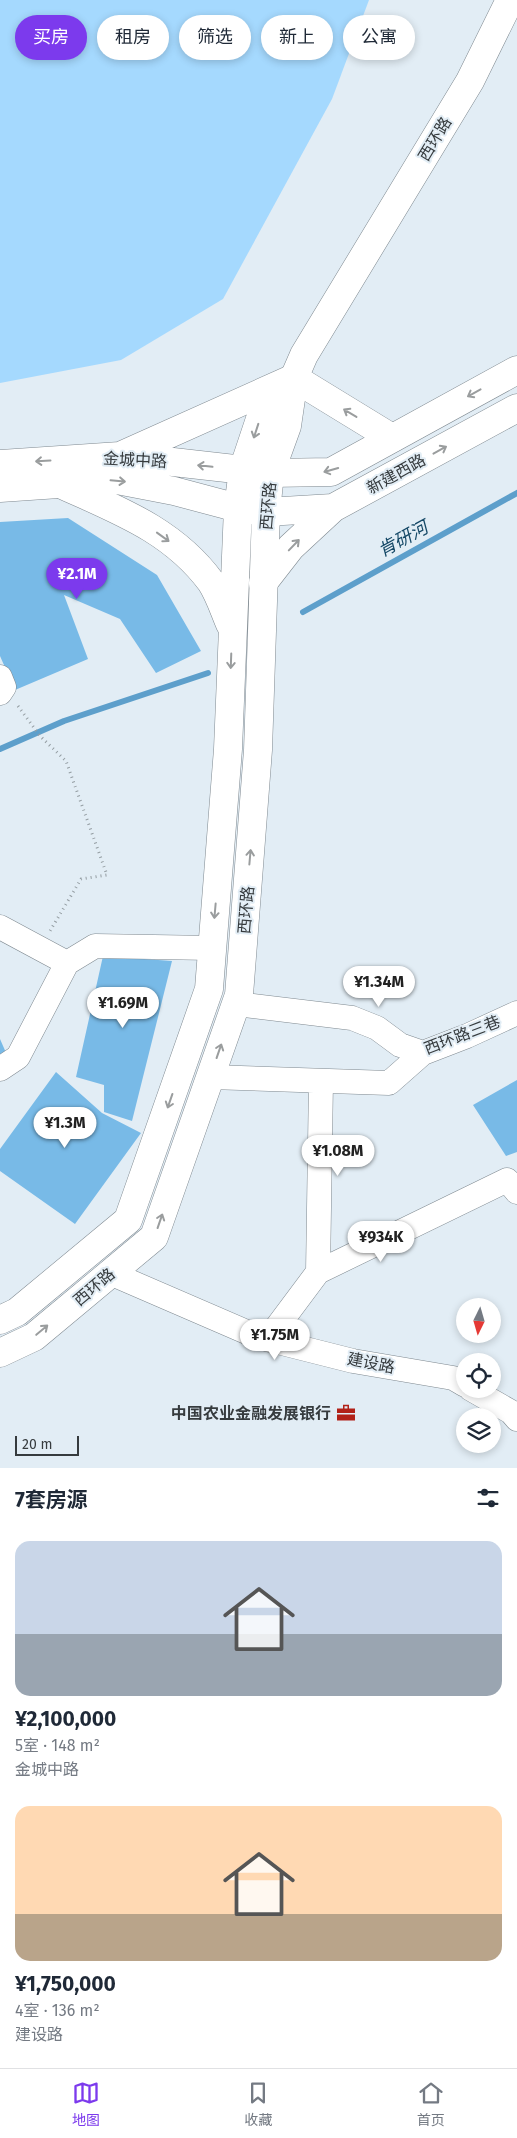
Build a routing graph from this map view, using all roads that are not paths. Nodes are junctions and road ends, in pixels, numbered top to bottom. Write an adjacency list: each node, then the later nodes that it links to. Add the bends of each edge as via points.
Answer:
1 (510, 0): 3 (main road, 西环路, via 470,81 304,355)
2 (517, 370): 5 (main road, 新建西路, one-way to 5)
3 (294, 378): 5 (main road, one-way to 3); 6 (main road); 8 (main road, 西环路, one-way to 8, via 262,413); 9 (main road, 西环路, via 287,426)
4 (517, 408): 13 (main road, 新建西路, one-way to 4)
5 (392, 438): 9 (main road, 新建西路, one-way to 9, via 331,472)
6 (120, 456): 7 (main road, 金城中路, one-way to 7); 8 (main road, 金城中路, one-way to 6)
7 (0, 464)
8 (243, 470): 9 (main road, 金城中路); 12 (main road, 西环路)
9 (270, 473): 14 (main road, 西环路)
10 (58, 483): 11 (main road, 金城中路); 12 (main road, 金城中路, one-way to 12, via 117,480); 16 (main road, one-way to 16, via 138,519 188,554 212,583)
11 (0, 488)
12 (238, 508): 14 (main road, 金城中路); 16 (main road, 西环路)
13 (333, 508): 14 (main road, 新建西路); 15 (main road, one-way to 13, via 291,547)
14 (266, 512): 15 (main road, 西环路)
15 (263, 583): 22 (main road, 西环路, one-way to 15, via 258,750)
16 (232, 628): 20 (main road, 西环路, one-way to 20, via 228,749)
17 (0, 677): 18 (street, via 4,687)
18 (0, 693)
19 (0, 926): 21 (street)
20 (212, 948): 21 (street, via 95,946); 31 (main road, 西环路, one-way to 31, via 209,989 128,1220 17,1312)
21 (66, 963): 25 (street, via 18,1057)
22 (236, 1004): 24 (street, 西环路三巷, via 352,1018 377,1028 400,1045); 26 (main road, 西环路, one-way to 22)
23 (517, 1013): 24 (street, 西环路三巷)
24 (423, 1053): 27 (street, via 389,1083)
25 (0, 1069)
26 (210, 1077): 27 (street); 30 (main road, 西环路, one-way to 26, via 154,1237)
27 (320, 1081): 29 (street)
28 (517, 1192): 29 (street, via 507,1180)
29 (318, 1272): 32 (street)
30 (110, 1273): 32 (street, 建设路); 33 (main road, 西环路, one-way to 30, via 34,1337)
31 (0, 1320)
32 (268, 1340): 34 (street, 建设路, via 353,1361)
33 (0, 1353)
34 (456, 1380)
35 (487, 1398): 36 (street)
36 (517, 1419)

